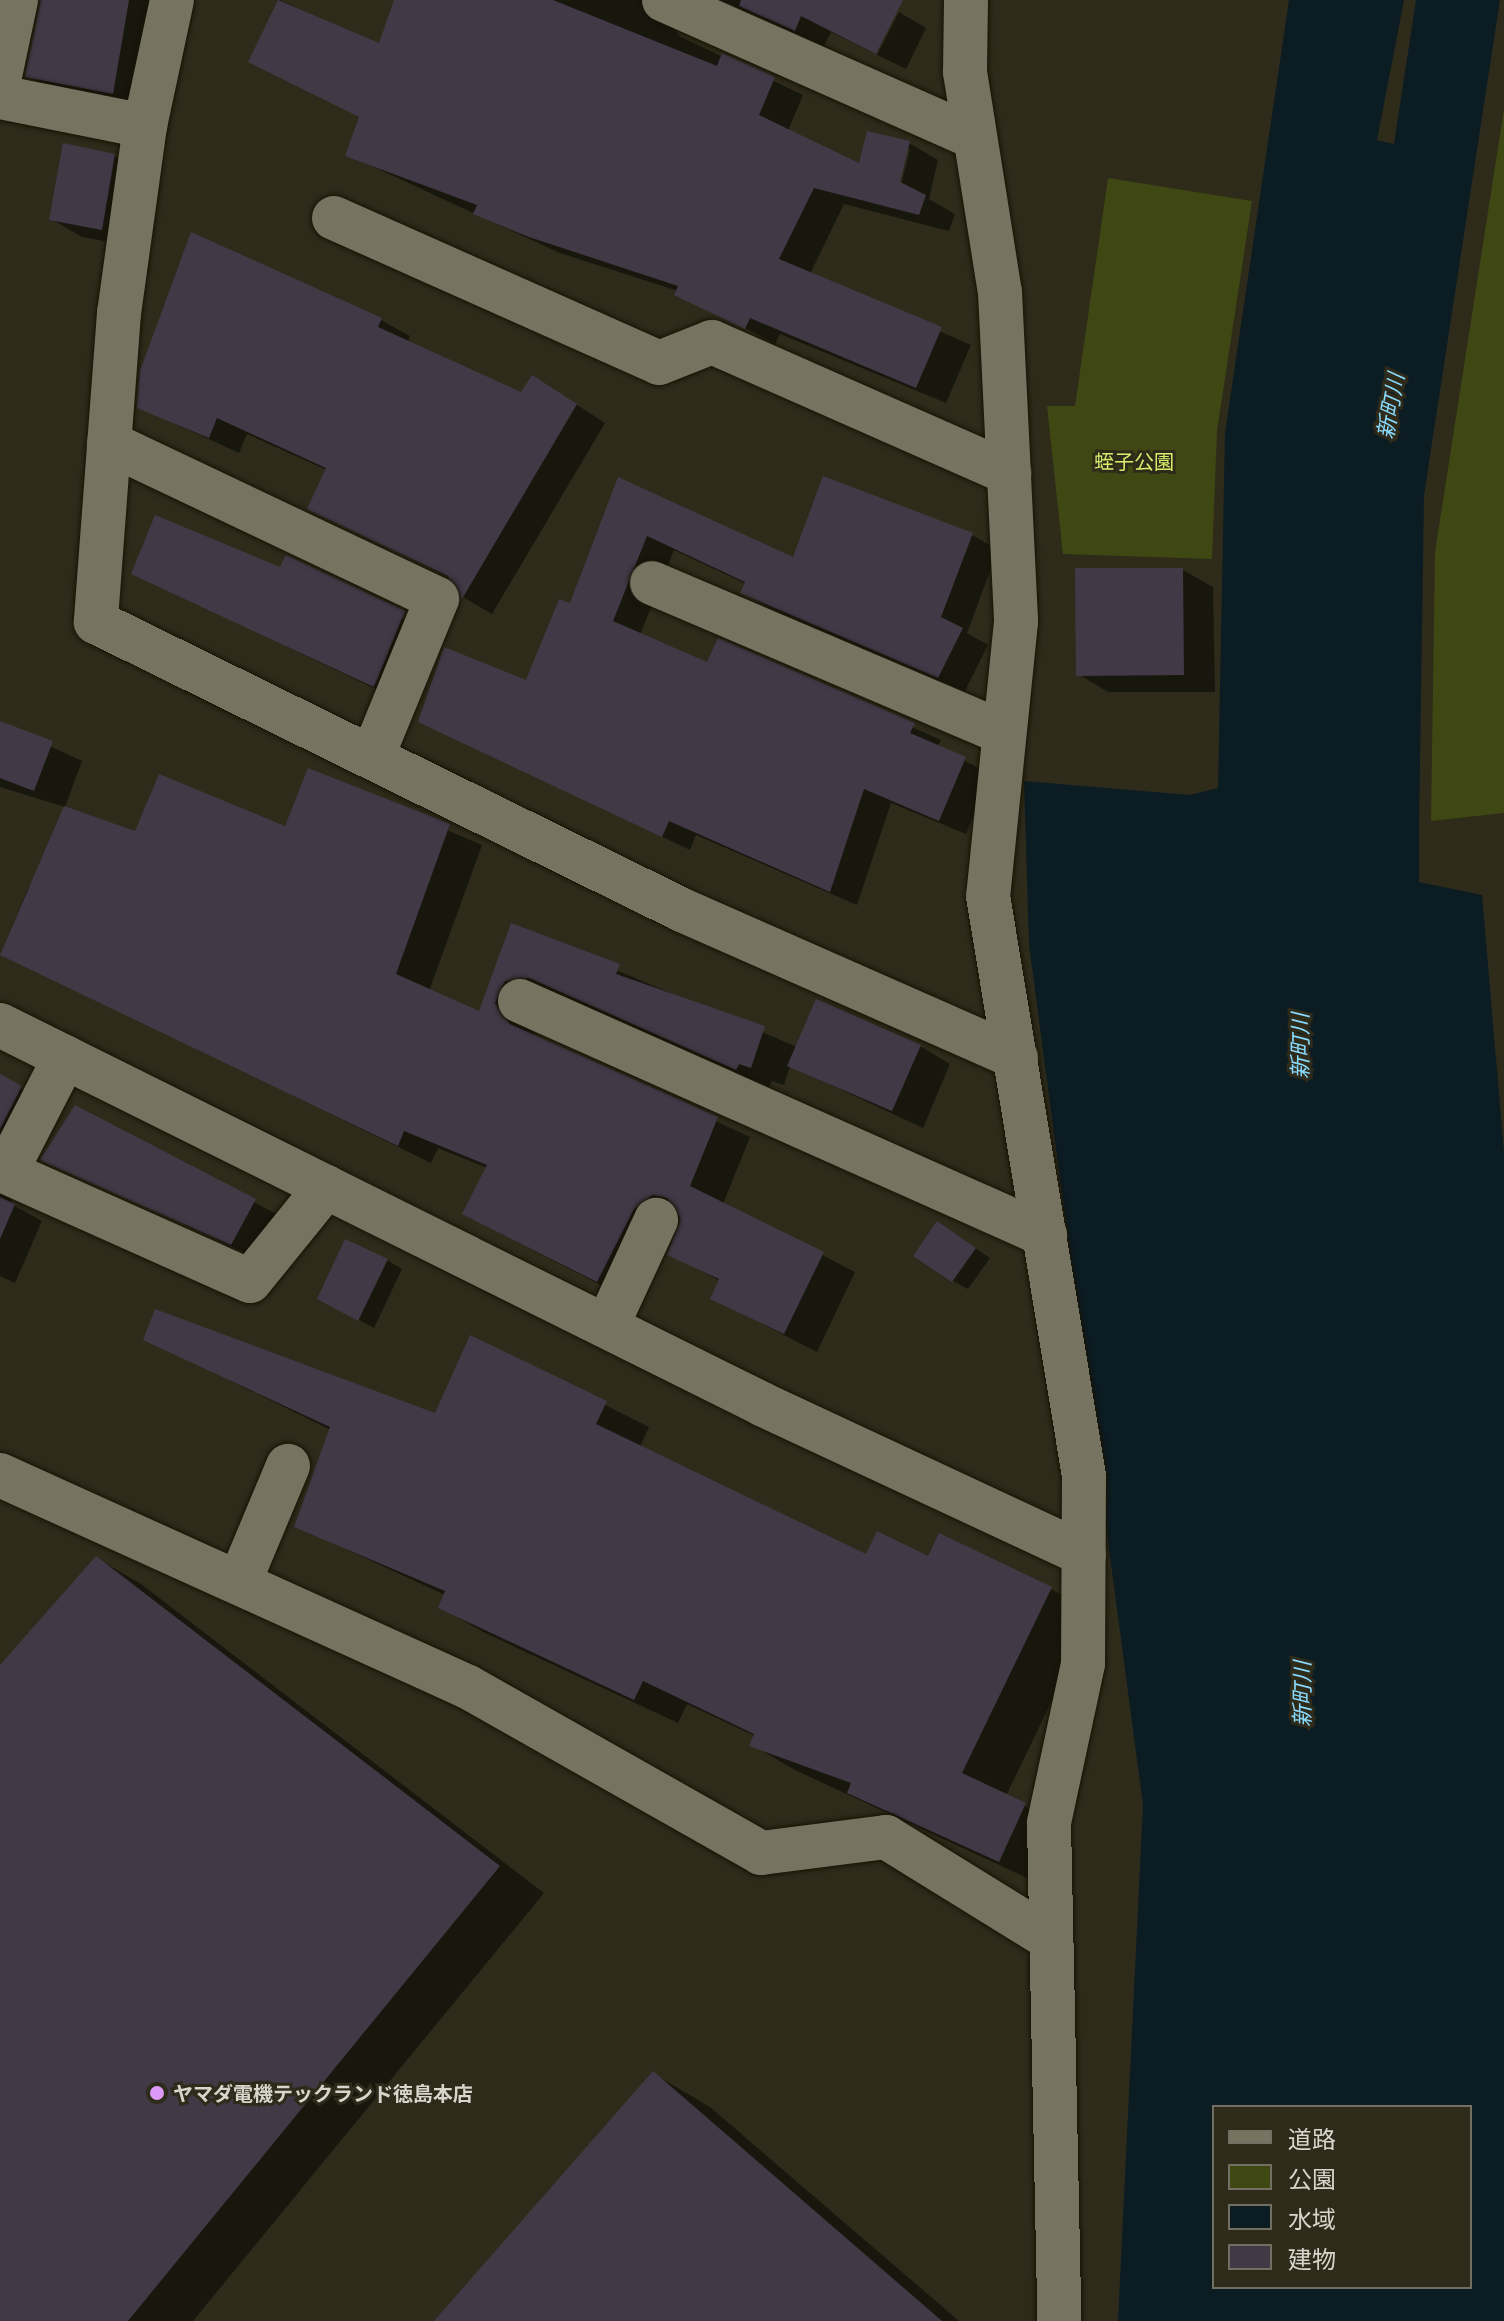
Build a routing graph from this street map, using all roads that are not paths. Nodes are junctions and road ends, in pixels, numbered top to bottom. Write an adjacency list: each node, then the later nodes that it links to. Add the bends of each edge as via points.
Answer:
1 (16, 0): 5 (street)
2 (172, 0): 7 (street)
3 (664, 0): 8 (street)
4 (966, 0): 8 (street, via 965,72)
5 (0, 76)
6 (0, 97): 7 (street)
7 (145, 126): 10 (street)
8 (975, 138): 11 (street, via 1000,292)
9 (334, 218): 11 (street, via 659,363 712,342)
10 (109, 443): 14 (street, via 96,622); 14 (street, via 437,599)
11 (1009, 473): 13 (street, via 1016,622)
12 (652, 583): 13 (street)
13 (1001, 732): 18 (street, via 988,896)
14 (373, 755): 18 (street, via 682,910)
15 (520, 1001): 21 (street)
16 (0, 1025): 17 (street)
17 (65, 1057): 19 (street); 19 (street, via 6,1172 250,1281)
18 (1016, 1057): 21 (street)
19 (326, 1187): 22 (street)
20 (656, 1220): 22 (street)
21 (1045, 1235): 25 (street, via 1084,1476)
22 (607, 1326): 25 (street)
23 (288, 1466): 26 (street)
24 (0, 1475): 26 (street)
25 (1084, 1554): 27 (street, via 1083,1664 1049,1823)
26 (239, 1583): 27 (street, via 468,1687 761,1853 886,1837)
27 (1051, 1939): 28 (street)
28 (1059, 2321)

